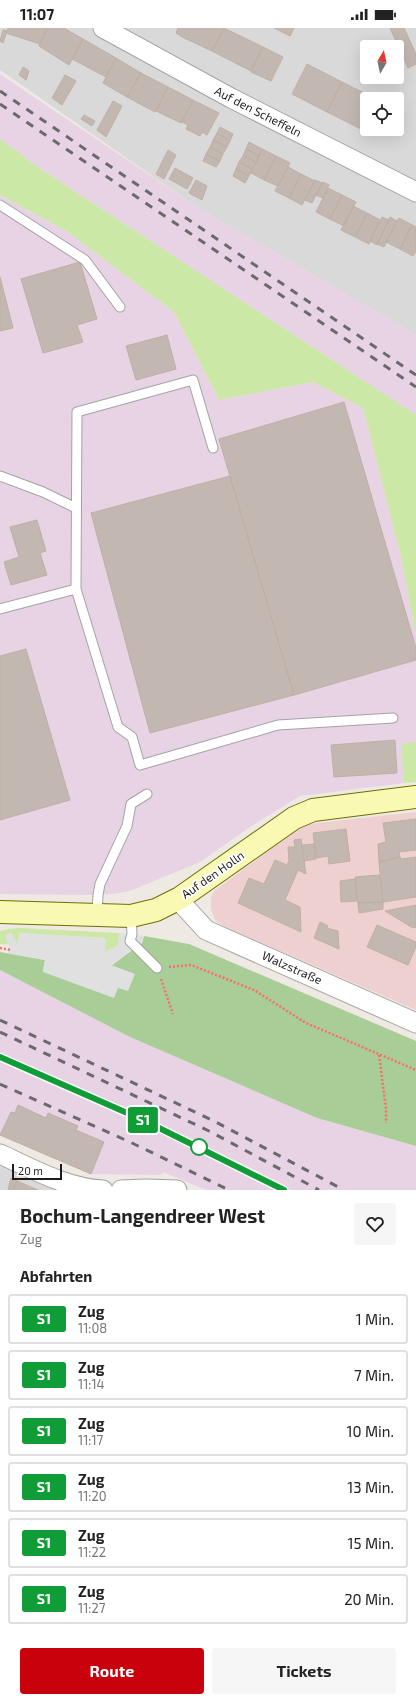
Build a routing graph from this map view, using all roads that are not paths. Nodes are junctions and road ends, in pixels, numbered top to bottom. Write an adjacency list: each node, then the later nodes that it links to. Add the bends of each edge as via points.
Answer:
1 (102, 28): 2 (street, Auf den Scheffeln, via 231,98)
2 (416, 192)
3 (0, 205): 4 (lane, via 85,260)
4 (120, 307)
5 (213, 448): 7 (lane, via 193,380 77,412)
6 (0, 476): 7 (lane)
7 (76, 508): 8 (lane)
8 (76, 588): 9 (lane); 10 (lane, via 118,727 132,737 140,765 278,726)
9 (0, 610)
10 (393, 718)
11 (147, 794): 15 (lane, via 131,804 127,826 100,884)
12 (416, 797): 13 (street, Auf den Holln, via 313,810 294,818)
13 (180, 898): 16 (street, Auf den Holln, via 156,910); 18 (street, Walzstraße, via 206,930)
14 (0, 912): 15 (street, Auf den Holln)
15 (97, 916): 16 (street, Auf den Holln)
16 (131, 916): 17 (lane, via 130,941)
17 (157, 968)
18 (416, 1023)
19 (0, 1154): 20 (street, via 70,1185)
20 (103, 1190)
21 (121, 1190): 22 (street)
22 (177, 1190)

